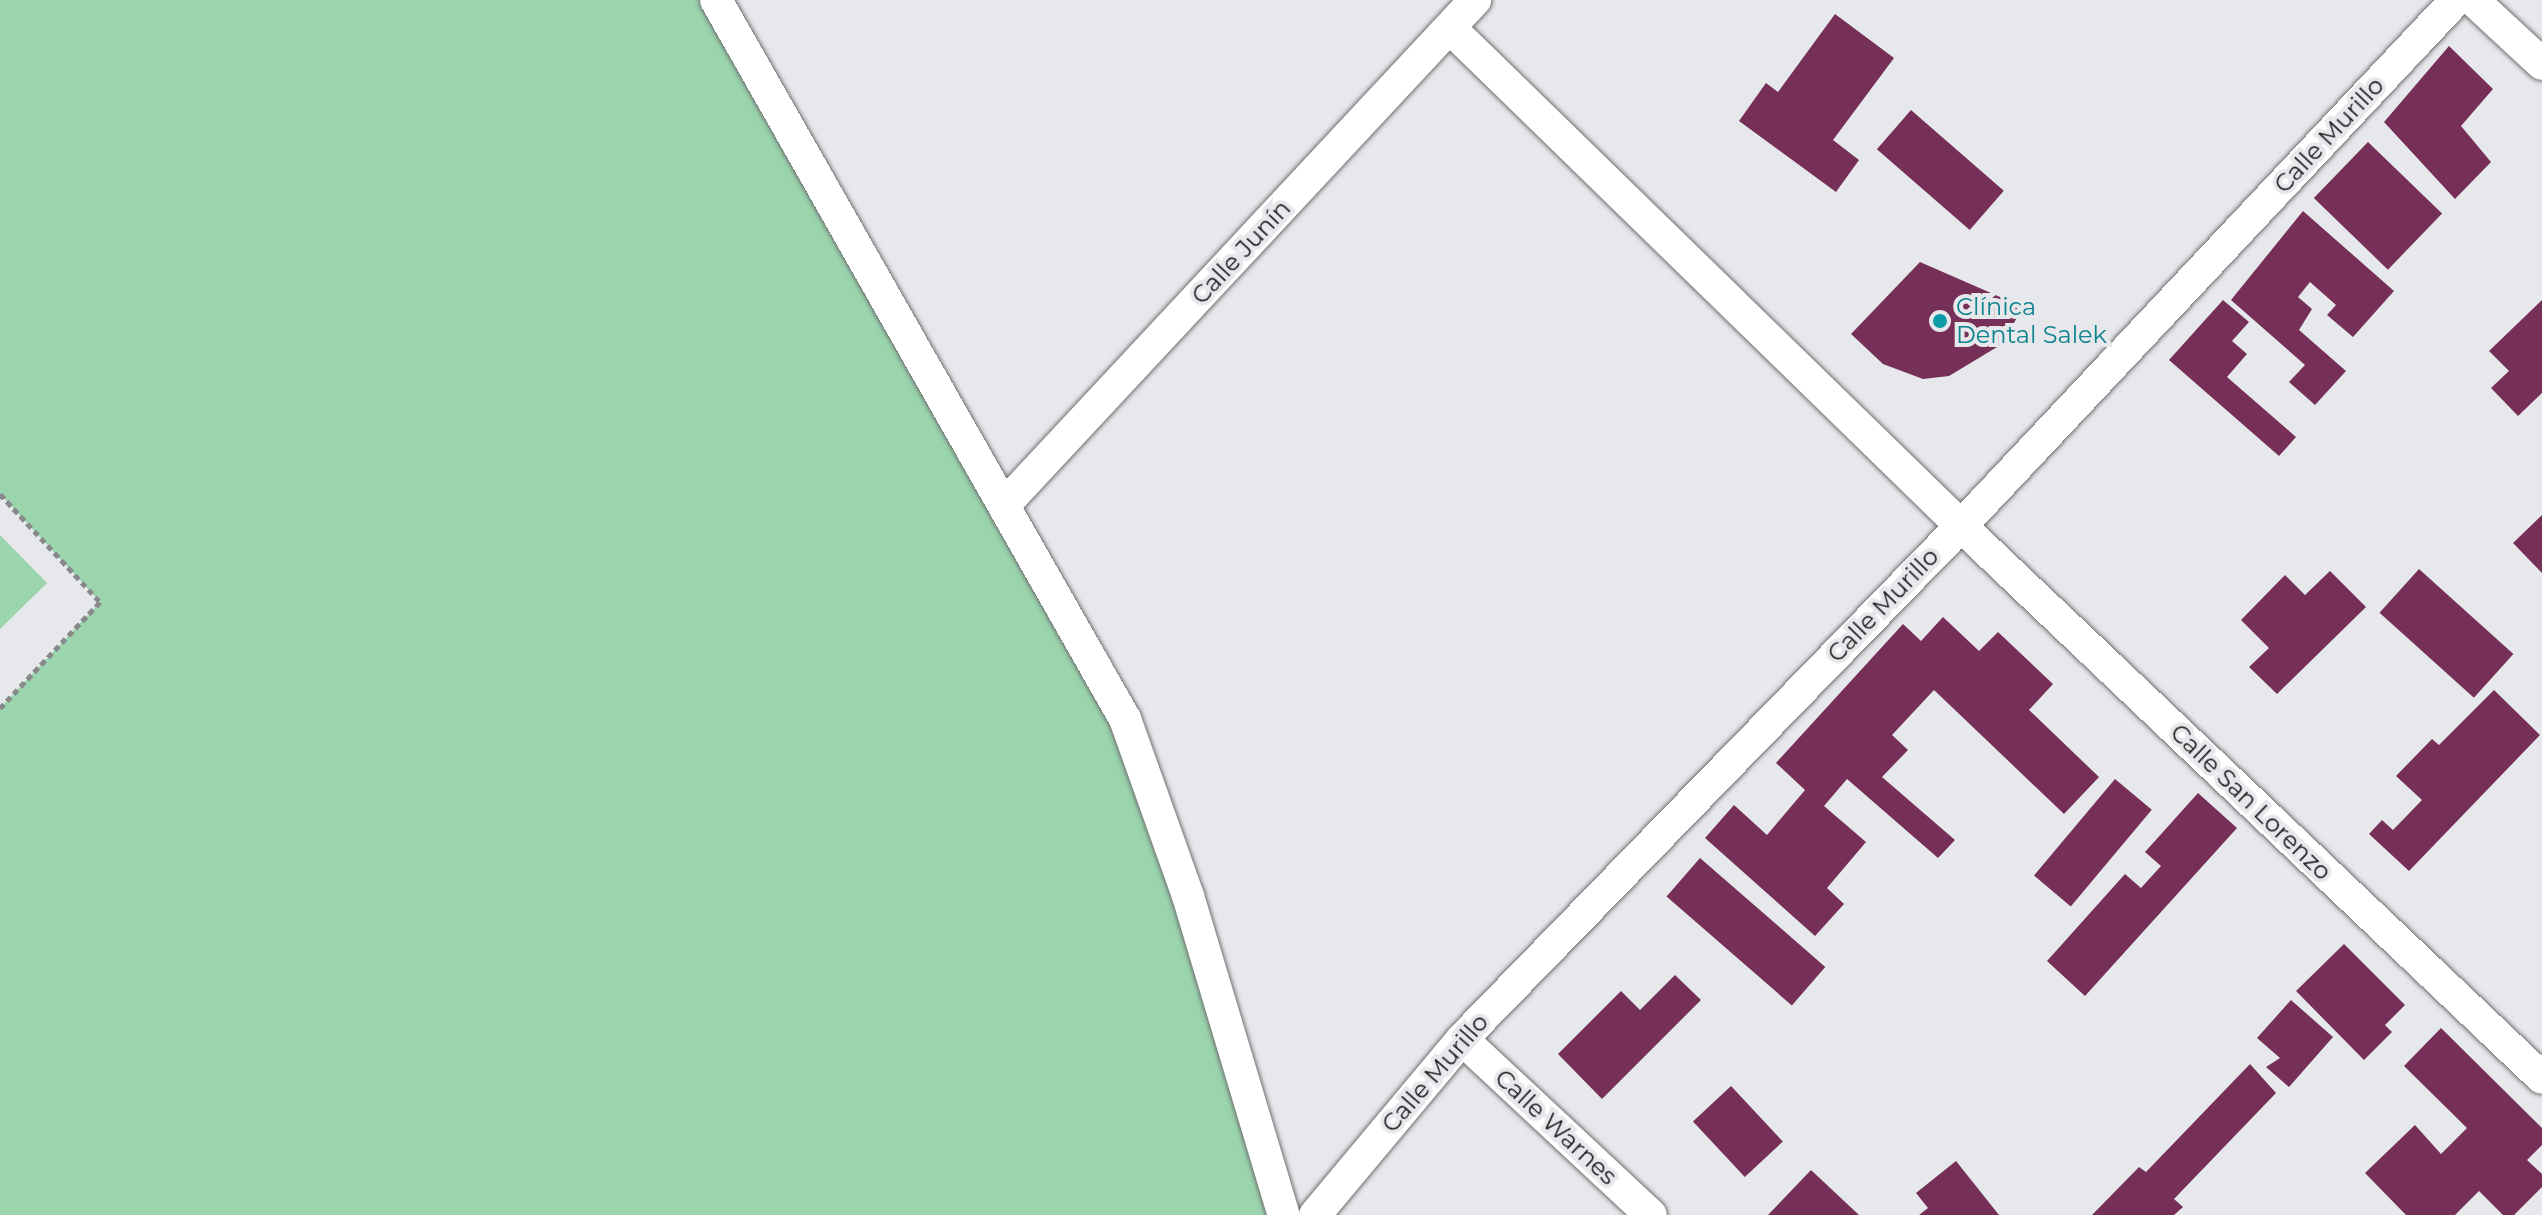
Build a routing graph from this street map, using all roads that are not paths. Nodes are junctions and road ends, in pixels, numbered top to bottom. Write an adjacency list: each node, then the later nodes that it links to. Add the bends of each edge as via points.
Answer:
1 (716, 0): 7 (street)
2 (1475, 0): 5 (street, Calle Junín)
3 (2456, 0): 8 (street, Calle Murillo)
4 (2473, 0): 6 (street)
5 (1450, 28): 7 (street, Calle Junín); 8 (street, Calle San Lorenzo)
6 (2542, 64)
7 (1006, 503): 11 (street, via 1125,719 1188,896)
8 (1961, 526): 9 (street, Calle Murillo); 10 (street, Calle San Lorenzo)
9 (1462, 1039): 12 (street, Calle Murillo); 13 (street, Calle Warnes)
10 (2542, 1078)
11 (1284, 1215)
12 (1315, 1215)
13 (1651, 1215)

